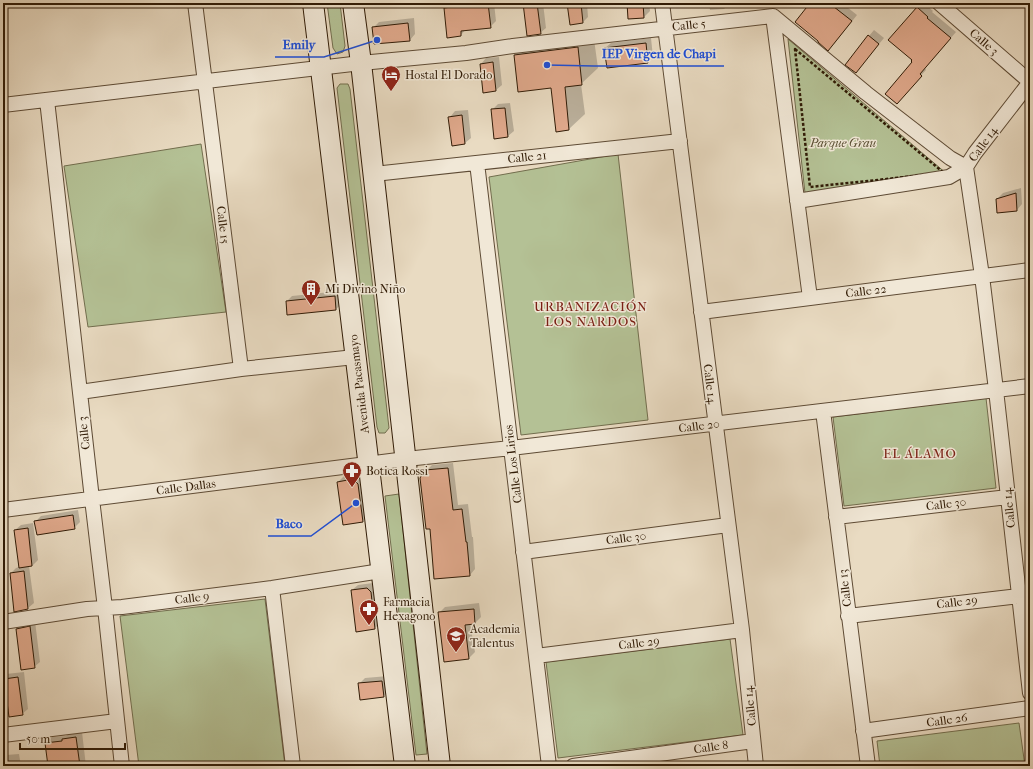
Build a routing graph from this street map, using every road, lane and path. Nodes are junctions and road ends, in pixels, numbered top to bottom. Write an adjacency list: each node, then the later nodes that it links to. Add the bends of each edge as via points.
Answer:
1 (195, 3): 11 (street, Calle 15)
2 (312, 3): 10 (main road, Avenida Pacasmayo)
3 (353, 3): 9 (main road)
4 (662, 3): 7 (street, Calle 14)
5 (939, 3): 12 (street, Calle 3)
6 (773, 16): 7 (street, Calle 5); 17 (street, via 872,98 950,158); 19 (street)
7 (666, 28): 9 (street, Calle 5, via 466,53); 15 (street, Calle 14)
8 (795, 49): 8 (path, via 810,187 944,173 932,163)
9 (361, 63): 10 (street); 18 (main road)
10 (320, 68): 11 (street); 24 (main road, Avenida Pacasmayo)
11 (205, 81): 13 (street); 25 (street, Calle 15)
12 (1030, 82): 17 (street, Calle 14)
13 (47, 100): 14 (street); 28 (street, Calle 3)
14 (3, 105)
15 (680, 141): 16 (street, Calle 21); 23 (street, Calle 14)
16 (476, 163): 18 (street, Calle 21); 31 (street, Calle Los Lirios)
17 (966, 167): 19 (street, via 949,177); 21 (street, Calle 14)
18 (374, 174): 32 (main road)
19 (797, 202): 22 (street)
20 (1030, 270): 21 (street, Calle 22)
21 (982, 276): 22 (street, Calle 22); 27 (street, Calle 14)
22 (810, 298): 23 (street, Calle 22)
23 (702, 312): 30 (street, Calle 14)
24 (355, 357): 25 (street); 33 (main road, Avenida Pacasmayo)
25 (241, 369): 28 (street)
26 (1030, 386): 27 (street, Calle 20)
27 (996, 390): 29 (street, Calle 20); 34 (street, Calle 14)
28 (80, 392): 35 (street, Calle 3)
29 (823, 411): 30 (street, Calle 20); 37 (street, Calle 13)
30 (715, 424): 31 (street, Calle 20); 38 (street, Calle 14)
31 (511, 448): 32 (street, Calle 20); 39 (street, Calle Los Lirios)
32 (406, 459): 33 (street, Calle 20); 57 (main road)
33 (369, 464): 35 (street, Calle Dallas); 40 (main road, Avenida Pacasmayo)
34 (1008, 497): 37 (street, Calle 30); 42 (street, Calle 14)
35 (92, 499): 36 (street, Calle Dallas); 43 (street, Calle 3)
36 (3, 510)
37 (836, 517): 44 (street, Calle 13)
38 (728, 525): 39 (street, Calle 30); 46 (street, Calle 14)
39 (523, 552): 47 (street, Calle Los Lirios)
40 (381, 571): 41 (street, Calle 9); 56 (main road, Avenida Pacasmayo)
41 (272, 588): 43 (street, Calle 9); 55 (street)
42 (1019, 596): 44 (street, Calle 29); 48 (street, Calle 14)
43 (106, 608): 45 (street, Calle 9); 50 (street, Calle 3)
44 (848, 616): 51 (street, Calle 13)
45 (3, 622)
46 (742, 630): 47 (street, Calle 29); 53 (street, Calle 14)
47 (536, 656): 58 (street, Calle Los Lirios)
48 (1030, 693)
49 (1030, 708): 51 (street, Calle 26)
50 (117, 721): 52 (street); 54 (street, Calle 3)
51 (863, 731): 61 (street, Calle 13)
52 (3, 735)
53 (753, 741): 59 (street, Calle 8); 60 (street, Calle 14)
54 (122, 766)
55 (293, 766)
56 (405, 766)
57 (440, 766)
58 (549, 766)
59 (573, 766)
60 (756, 766)
61 (868, 766)

